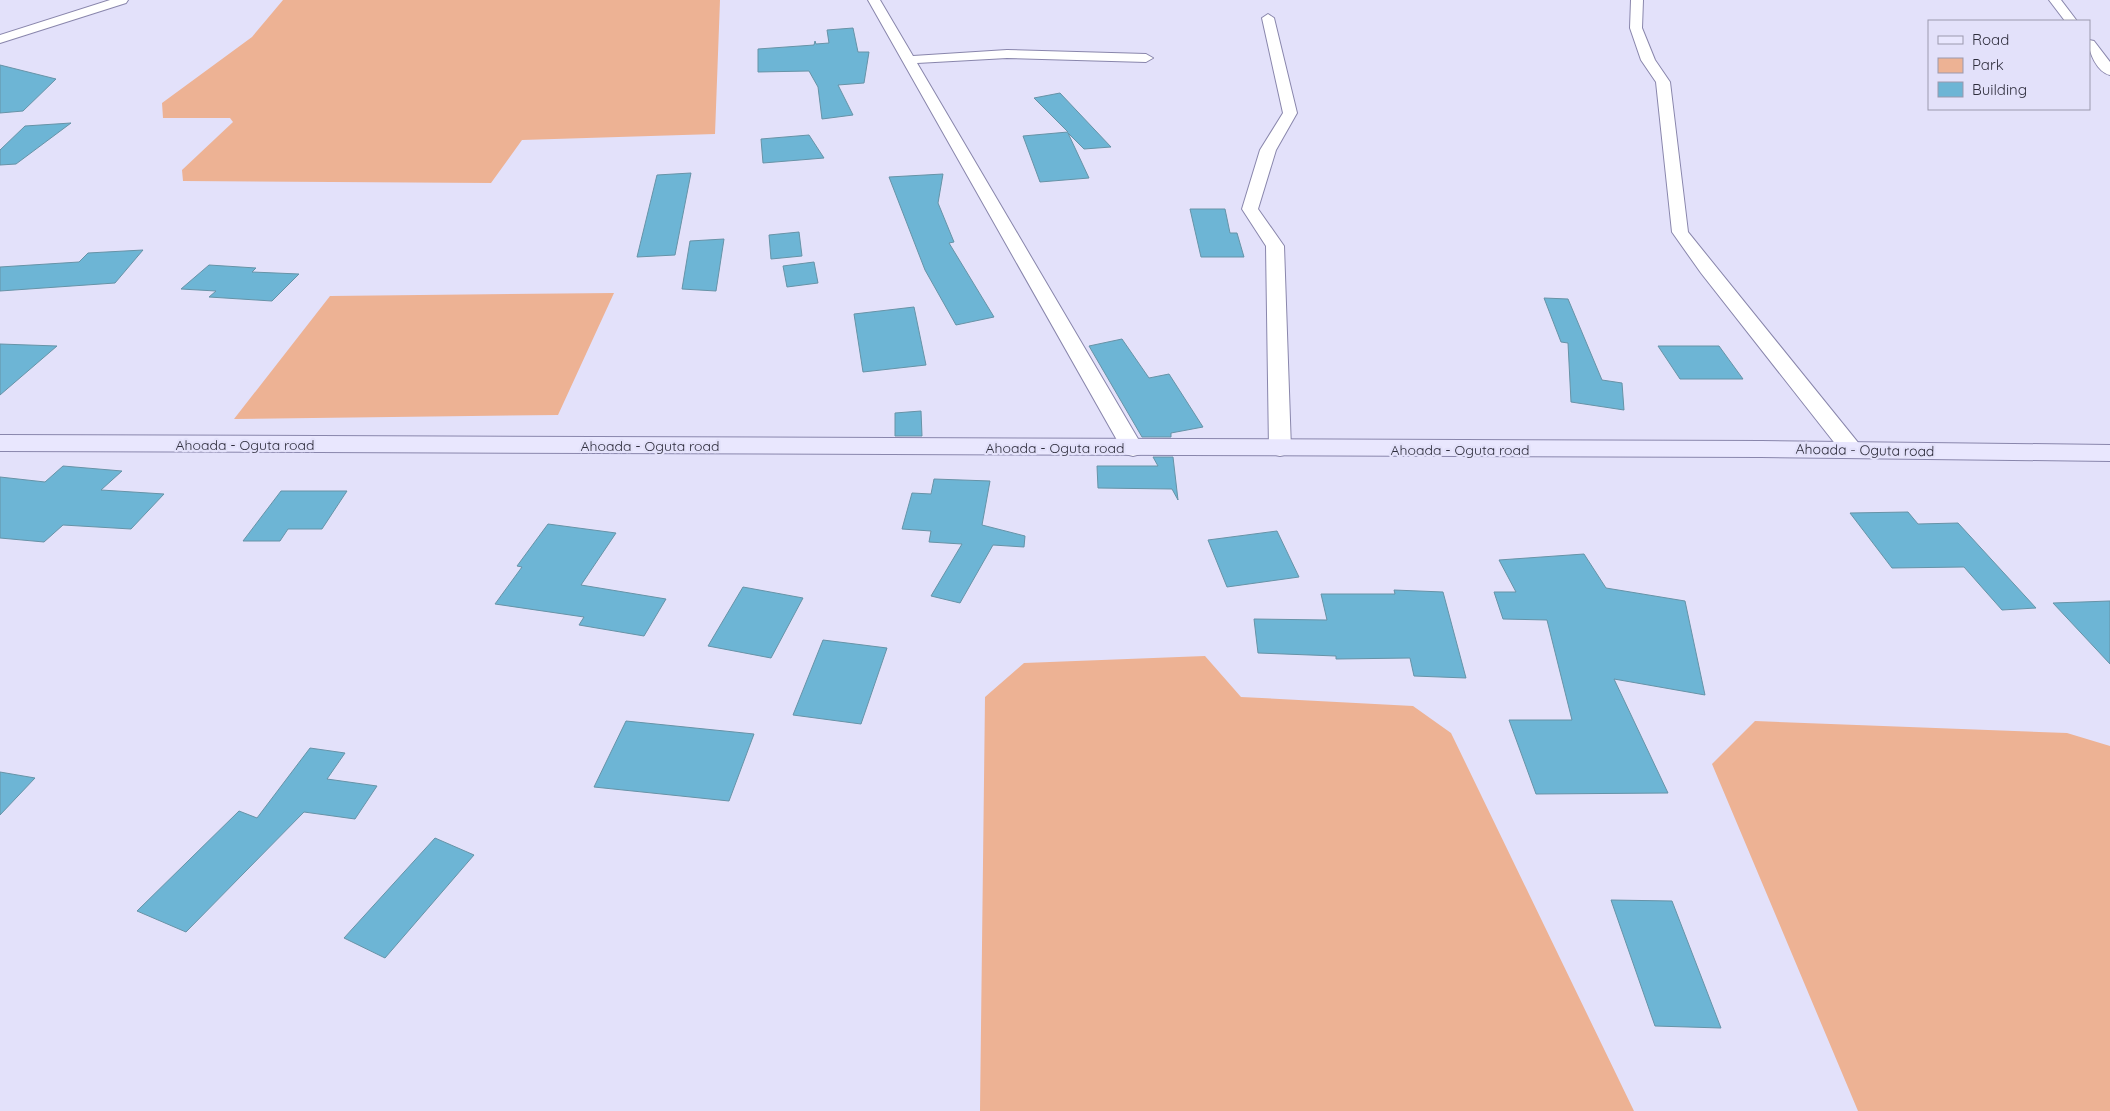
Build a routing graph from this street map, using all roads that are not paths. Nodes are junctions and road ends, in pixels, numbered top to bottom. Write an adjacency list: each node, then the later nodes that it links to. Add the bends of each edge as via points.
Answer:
1 (122, 0): 7 (street)
2 (874, 0): 10 (street)
3 (1636, 0): 15 (street, via 1636,28 1648,60 1662,82 1680,232)
4 (2055, 0): 6 (street)
5 (1268, 18): 14 (street, via 1290,112 1268,150 1250,208 1274,246)
6 (2070, 20)
7 (0, 39)
8 (2090, 45): 11 (street)
9 (1146, 58): 10 (street, via 1007,54)
10 (909, 60): 13 (street)
11 (2110, 71)
12 (0, 443): 13 (main road, Ahoada - Oguta road)
13 (1132, 448): 14 (main road, Ahoada - Oguta road)
14 (1280, 449): 15 (main road, Ahoada - Oguta road)
15 (1852, 450): 16 (main road, Ahoada - Oguta road)
16 (2110, 453)

